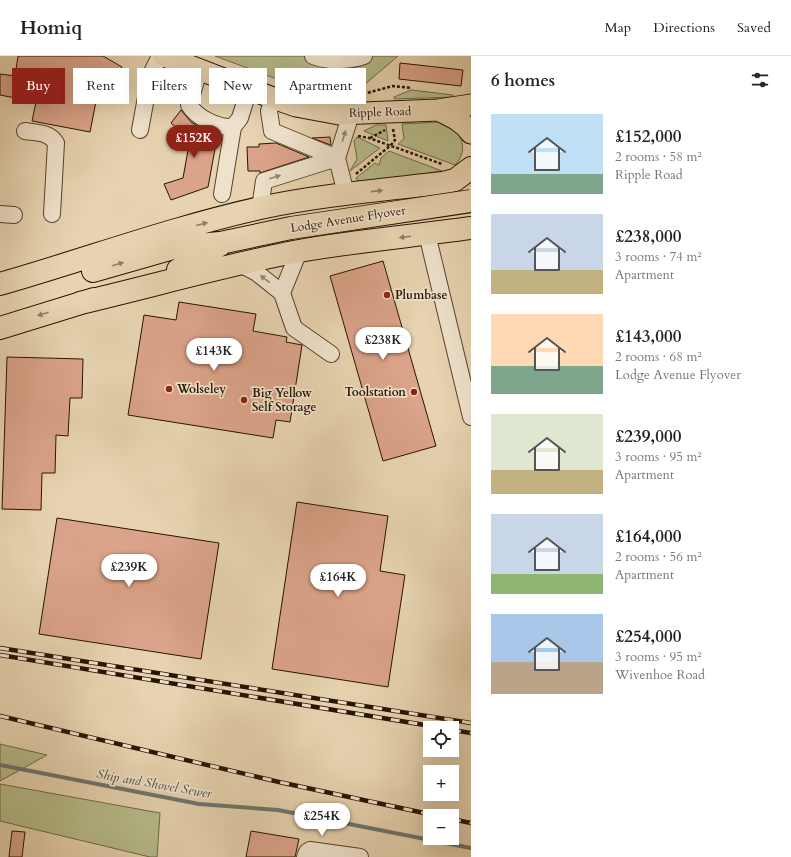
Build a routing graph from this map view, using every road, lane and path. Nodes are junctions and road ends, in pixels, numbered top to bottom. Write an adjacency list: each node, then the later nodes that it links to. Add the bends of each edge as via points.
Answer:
1 (160, 56): 16 (street, via 150,76)
2 (164, 56): 5 (main road, Ripple Road)
3 (313, 56): 4 (street, via 334,59)
4 (360, 57): 12 (path)
5 (194, 68)
6 (412, 88): 7 (path, via 393,86)
7 (366, 93)
8 (267, 96): 9 (main road, Ripple Road)
9 (273, 98): 12 (main road, Ripple Road, via 296,106 339,114); 22 (street, via 269,111 272,131)
10 (189, 104): 15 (street, via 194,113 225,128)
11 (244, 104): 15 (street, via 240,118)
12 (351, 105): 14 (main road, Ripple Road); 22 (street, one-way to 12)
13 (471, 105): 14 (main road, Ripple Road)
14 (438, 110): 18 (main road, via 466,126)
15 (233, 127): 26 (street)
16 (140, 130)
17 (25, 131): 29 (street, via 44,134 53,138 56,143)
18 (471, 133)
19 (355, 136): 20 (path)
20 (369, 138): 21 (path); 21 (path, via 392,127 395,140)
21 (391, 145): 23 (path); 25 (path)
22 (337, 158): 25 (street); 28 (street, one-way to 22, via 264,181)
23 (448, 166)
24 (471, 168): 25 (highway, one-way to 24, via 443,183 455,180)
25 (348, 186): 28 (highway)
26 (222, 194)
27 (471, 201): 32 (highway, Lodge Avenue Flyover, bridge, via 291,228)
28 (260, 208): 35 (highway, one-way to 28, via 93,257 138,240)
29 (52, 214)
30 (471, 228): 31 (highway)
31 (427, 234): 33 (highway, one-way to 33); 41 (street)
32 (225, 242): 37 (highway, Lodge Avenue Flyover, one-way to 32, via 177,247); 38 (highway, Lodge Avenue Flyover, via 184,268 134,287)
33 (299, 251): 34 (highway); 36 (street)
34 (240, 264): 36 (street, one-way to 34, via 257,273); 38 (highway)
35 (0, 284)
36 (282, 293): 40 (street, via 294,328)
37 (0, 297)
38 (80, 303): 39 (highway, one-way to 39)
39 (0, 328)
40 (331, 354)
41 (466, 380): 42 (street)
42 (471, 417)
43 (305, 857): 44 (street, via 310,850)
44 (360, 857)

